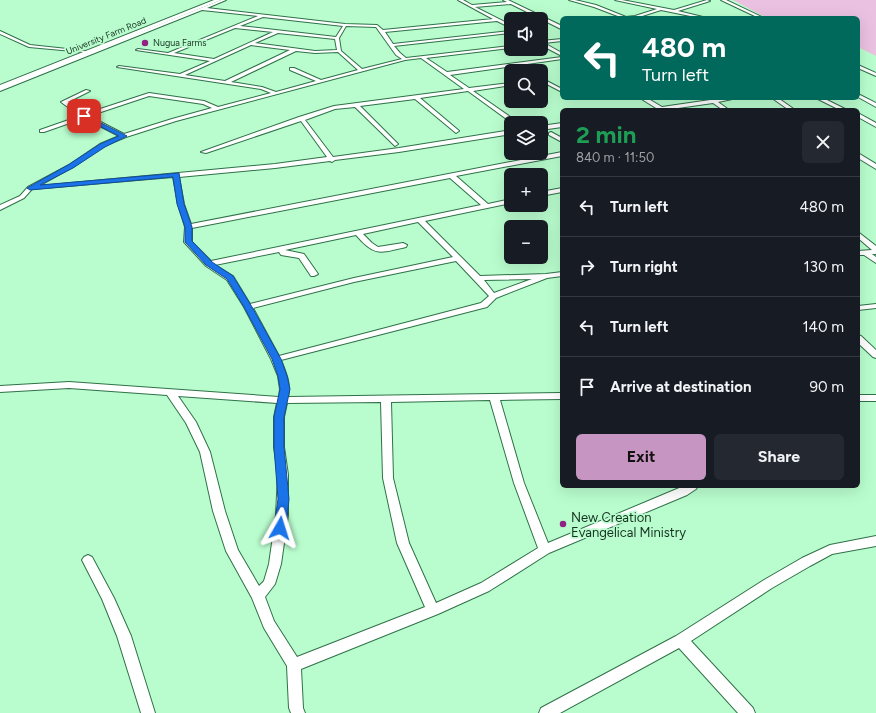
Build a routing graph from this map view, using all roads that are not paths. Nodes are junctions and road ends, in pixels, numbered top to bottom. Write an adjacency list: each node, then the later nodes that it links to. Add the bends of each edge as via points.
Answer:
1 (213, 0): 44 (street, University Farm Road)
2 (218, 0): 65 (street, University Farm Road)
3 (224, 0): 16 (street)
4 (460, 0): 14 (street)
5 (505, 0): 12 (street)
6 (571, 0): 20 (street)
7 (617, 0): 13 (street)
8 (647, 0): 13 (street)
9 (723, 0): 15 (street)
10 (730, 0): 15 (street)
11 (708, 1): 18 (street)
12 (511, 3): 14 (street); 27 (street)
13 (634, 4): 17 (street)
14 (471, 6): 24 (street)
15 (742, 8): 23 (street)
16 (201, 9): 19 (street); 67 (street)
17 (661, 9): 18 (street); 21 (street)
18 (672, 12): 22 (street)
19 (263, 16): 26 (street); 29 (street)
20 (621, 16)
21 (638, 16)
22 (694, 16)
23 (758, 16)
24 (496, 20): 25 (street); 33 (street)
25 (504, 24)
26 (345, 25): 33 (street, via 377,26); 35 (street)
27 (556, 25): 28 (street); 30 (street)
28 (560, 25)
29 (235, 27): 32 (street); 46 (street)
30 (560, 27)
31 (0, 32): 44 (street, via 29,46)
32 (277, 32): 35 (street); 38 (street)
33 (382, 32): 39 (street)
34 (504, 33): 39 (street)
35 (337, 38): 45 (street)
36 (560, 40): 37 (street)
37 (548, 42)
38 (250, 44): 43 (street); 51 (street)
39 (391, 45): 50 (street)
40 (548, 47): 47 (street)
41 (504, 48): 48 (street)
42 (138, 50): 46 (street)
43 (294, 50): 45 (street); 62 (street)
44 (84, 51): 65 (street, University Farm Road)
45 (339, 51): 57 (street)
46 (169, 54): 51 (street)
47 (560, 54)
48 (423, 58): 50 (street); 58 (street)
49 (560, 58): 52 (street)
50 (405, 59): 57 (street)
51 (215, 60): 60 (street)
52 (517, 64)
53 (504, 66): 58 (street)
54 (119, 67): 60 (street)
55 (860, 67): 59 (street)
56 (292, 69): 61 (street)
57 (361, 70): 61 (street)
58 (445, 74): 66 (street)
59 (876, 75)
60 (180, 76): 62 (street)
61 (320, 81): 70 (street)
62 (227, 82): 70 (street)
63 (548, 83): 68 (street)
64 (504, 85): 66 (street)
65 (0, 86)
66 (468, 89): 71 (street); 87 (street)
67 (0, 90)
68 (560, 90)
69 (88, 91): 86 (street, via 64,102)
70 (275, 93): 80 (street)
71 (416, 97): 78 (street); 94 (street)
72 (860, 97): 79 (street)
73 (645, 100): 81 (street)
74 (721, 100): 77 (street)
75 (778, 100): 84 (street)
76 (822, 100): 85 (street)
77 (714, 101): 82 (street); 83 (street)
78 (356, 105): 89 (street); 99 (street)
79 (876, 105)
80 (218, 108): 86 (street, via 204,103 149,94); 97 (street)
81 (655, 108)
82 (670, 108)
83 (723, 108)
84 (789, 108)
85 (840, 108)
86 (84, 116): 93 (street); 97 (street)
87 (506, 116)
88 (860, 116): 91 (street)
89 (301, 118): 100 (street); 103 (street)
90 (560, 125): 92 (street)
91 (876, 125)
92 (548, 127)
93 (42, 131)
94 (456, 131)
95 (504, 133): 103 (street)
96 (551, 134): 98 (street)
97 (124, 136): 107 (street, via 102,145)
98 (560, 139)
99 (395, 144)
100 (204, 152)
101 (560, 154): 106 (street)
102 (860, 156): 104 (street)
103 (332, 160): 105 (street)
104 (876, 167)
105 (176, 175): 107 (street); 114 (street)
106 (452, 176): 111 (street); 114 (street)
107 (30, 188): 112 (street, via 22,198)
108 (560, 190): 109 (street)
109 (548, 193)
110 (504, 202): 111 (street)
111 (486, 206): 113 (street)
112 (0, 208)
113 (420, 220): 115 (street); 121 (street)
114 (188, 227): 123 (street, via 188,242)
115 (358, 233): 117 (street, via 374,250); 118 (street)
116 (860, 236): 119 (street)
117 (403, 245)
118 (281, 250): 123 (street); 124 (street, via 284,253 302,256)
119 (876, 251): 120 (street)
120 (862, 253): 122 (street)
121 (458, 258): 127 (street); 130 (street, via 354,280)
122 (876, 261)
123 (209, 264): 130 (street, via 230,278)
124 (314, 274)
125 (560, 274): 126 (street)
126 (546, 276): 127 (street); 128 (street)
127 (478, 278): 128 (street)
128 (493, 296): 134 (street, via 484,305)
129 (876, 306): 131 (street)
130 (248, 307): 134 (street)
131 (860, 308)
132 (860, 340): 133 (street)
133 (876, 355)
134 (276, 359): 142 (street, via 285,389)
135 (0, 389): 136 (street, via 69,385)
136 (170, 392): 142 (street); 147 (street, via 191,422 205,452 232,552)
137 (560, 396): 138 (street)
138 (494, 398): 141 (street); 145 (street, via 519,483)
139 (860, 398): 140 (street)
140 (876, 398)
141 (386, 399): 142 (street); 148 (street, via 388,478 403,543)
142 (282, 400): 147 (street, via 279,447 283,499 279,540 269,584)
143 (689, 488): 145 (street)
144 (874, 544): 149 (street, via 830,550 768,584)
145 (545, 550): 148 (street, via 485,587)
146 (88, 560): 151 (street, via 124,636)
147 (258, 596): 150 (street, via 269,624)
148 (433, 610): 150 (street)
149 (681, 640): 153 (street); 154 (street)
150 (294, 665): 152 (street)
151 (148, 713)
152 (298, 713)
153 (546, 713)
154 (748, 713)

